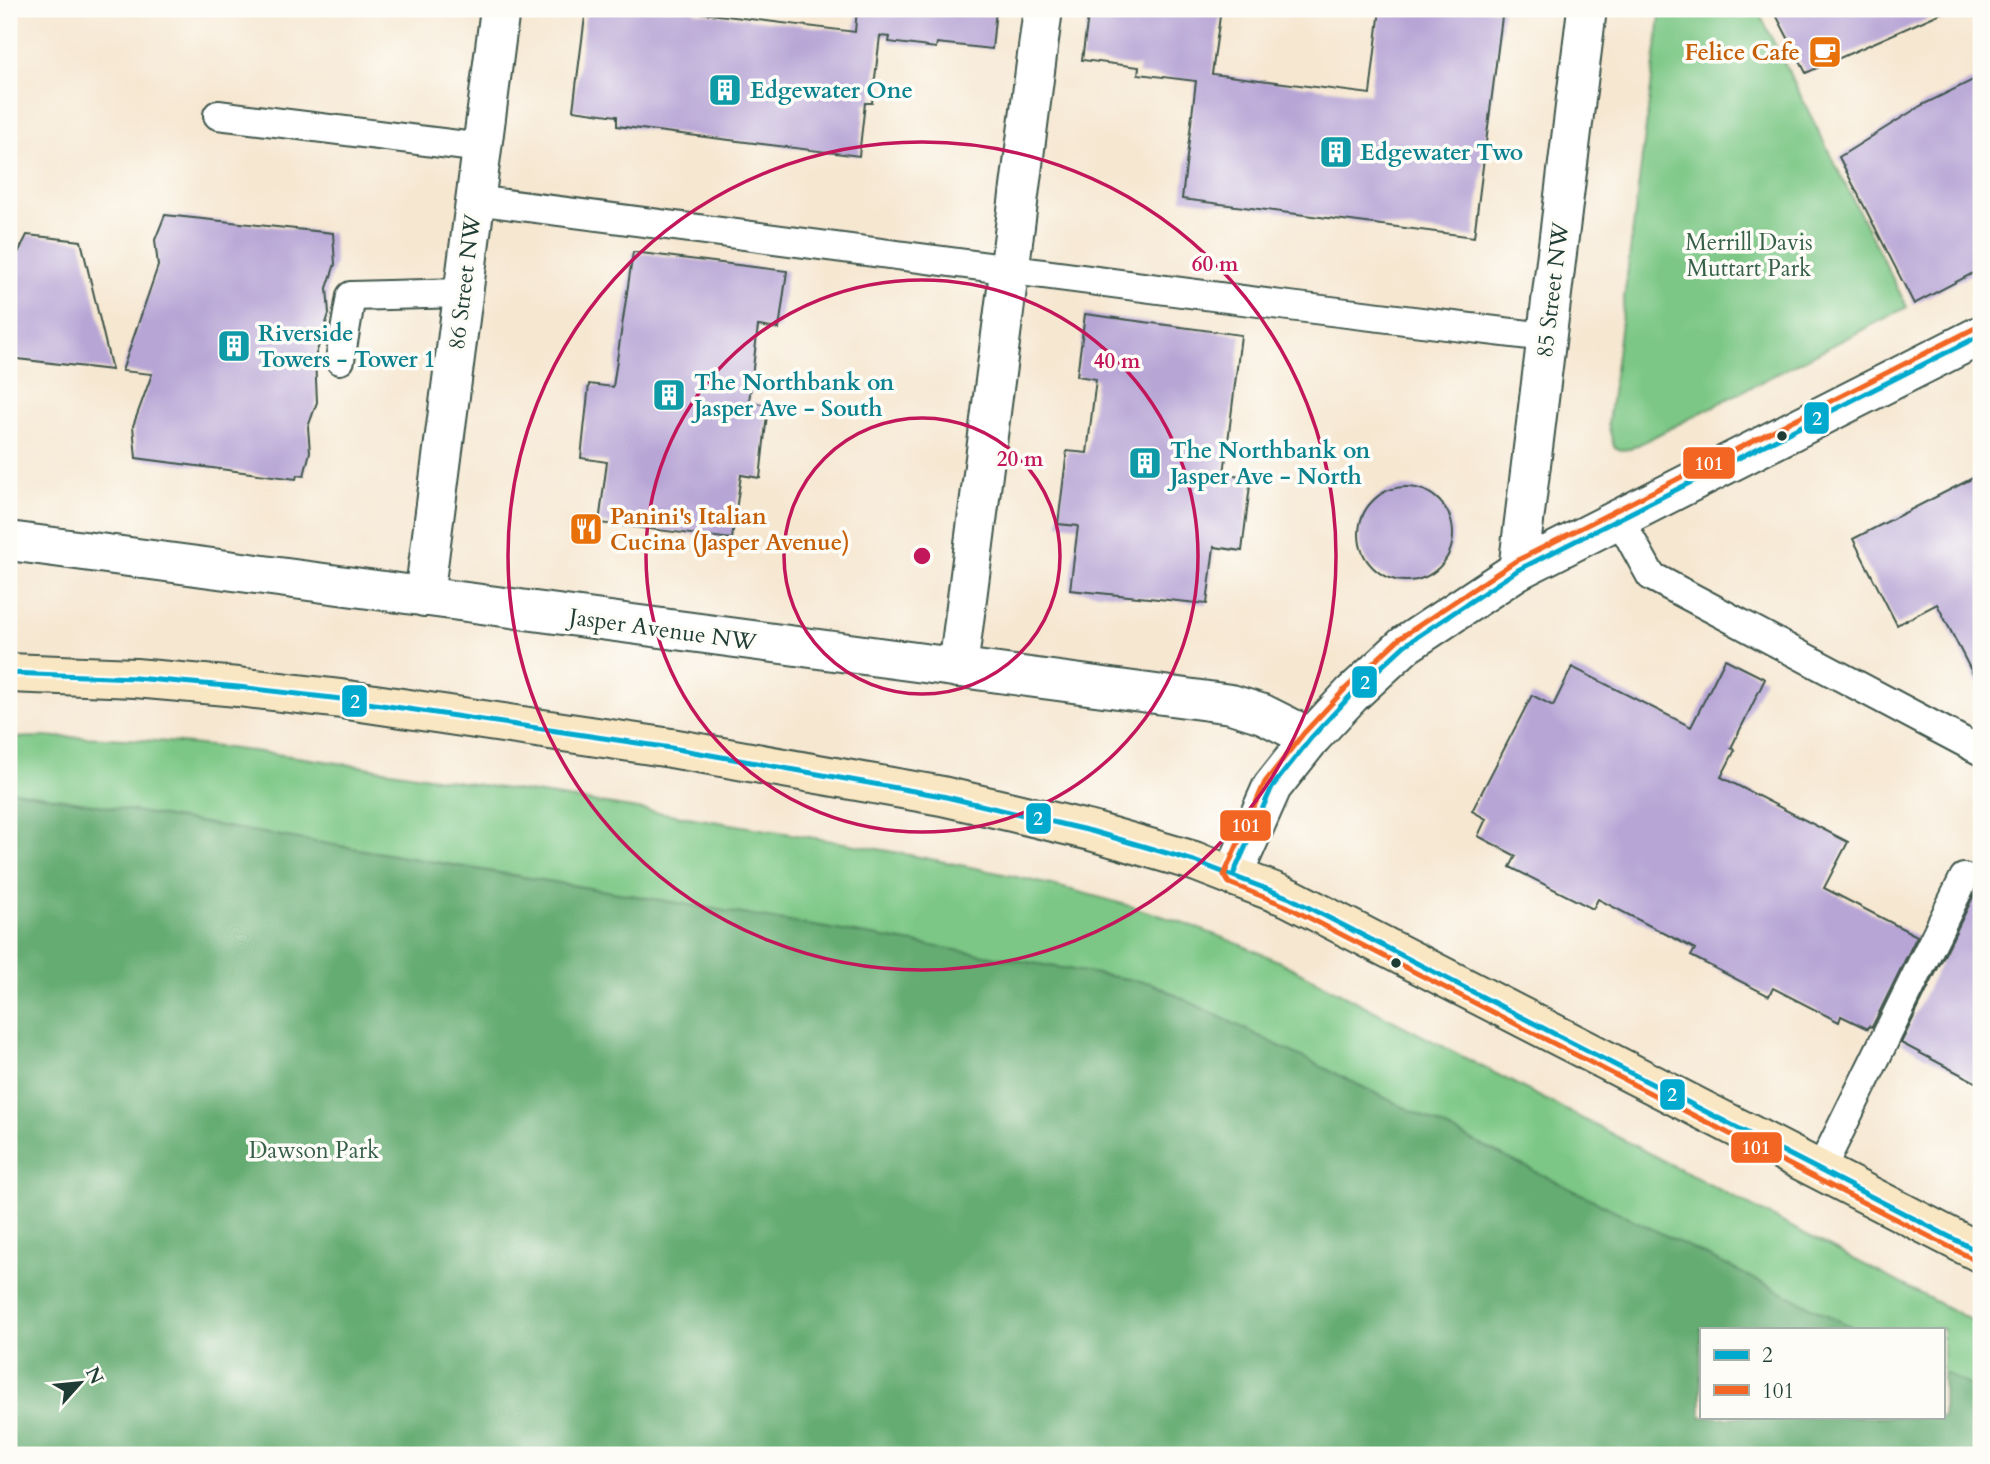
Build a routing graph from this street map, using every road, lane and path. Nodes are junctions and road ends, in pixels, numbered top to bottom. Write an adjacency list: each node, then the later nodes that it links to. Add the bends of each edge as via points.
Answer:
1 (500, 9): 5 (street, 86 Street NW)
2 (1043, 9): 7 (street)
3 (1587, 9): 10 (street, 85 Street NW)
4 (218, 115): 5 (lane)
5 (482, 148): 6 (street, 86 Street NW)
6 (475, 200): 7 (lane); 8 (street, 86 Street NW)
7 (1009, 270): 10 (lane); 16 (street)
8 (463, 293): 11 (lane, via 351,296); 15 (street, 86 Street NW)
9 (1981, 335): 12 (street)
10 (1546, 337): 14 (street, 85 Street NW)
11 (340, 360)
12 (1619, 519): 14 (street); 19 (lane, via 1651,576)
13 (9, 541): 15 (street, Jasper Avenue NW)
14 (1518, 570): 18 (street, via 1405,645)
15 (424, 597): 16 (street, Jasper Avenue NW)
16 (958, 668): 18 (street, Jasper Avenue NW, via 1231,704)
17 (9, 673): 20 (main road, via 238,687 671,748 942,796 1156,849)
18 (1311, 738): 20 (street, via 1272,787)
19 (1981, 751)
20 (1233, 875): 22 (main road, via 1290,898)
21 (1964, 878): 22 (lane)
22 (1820, 1171): 23 (main road)
23 (1980, 1250)

